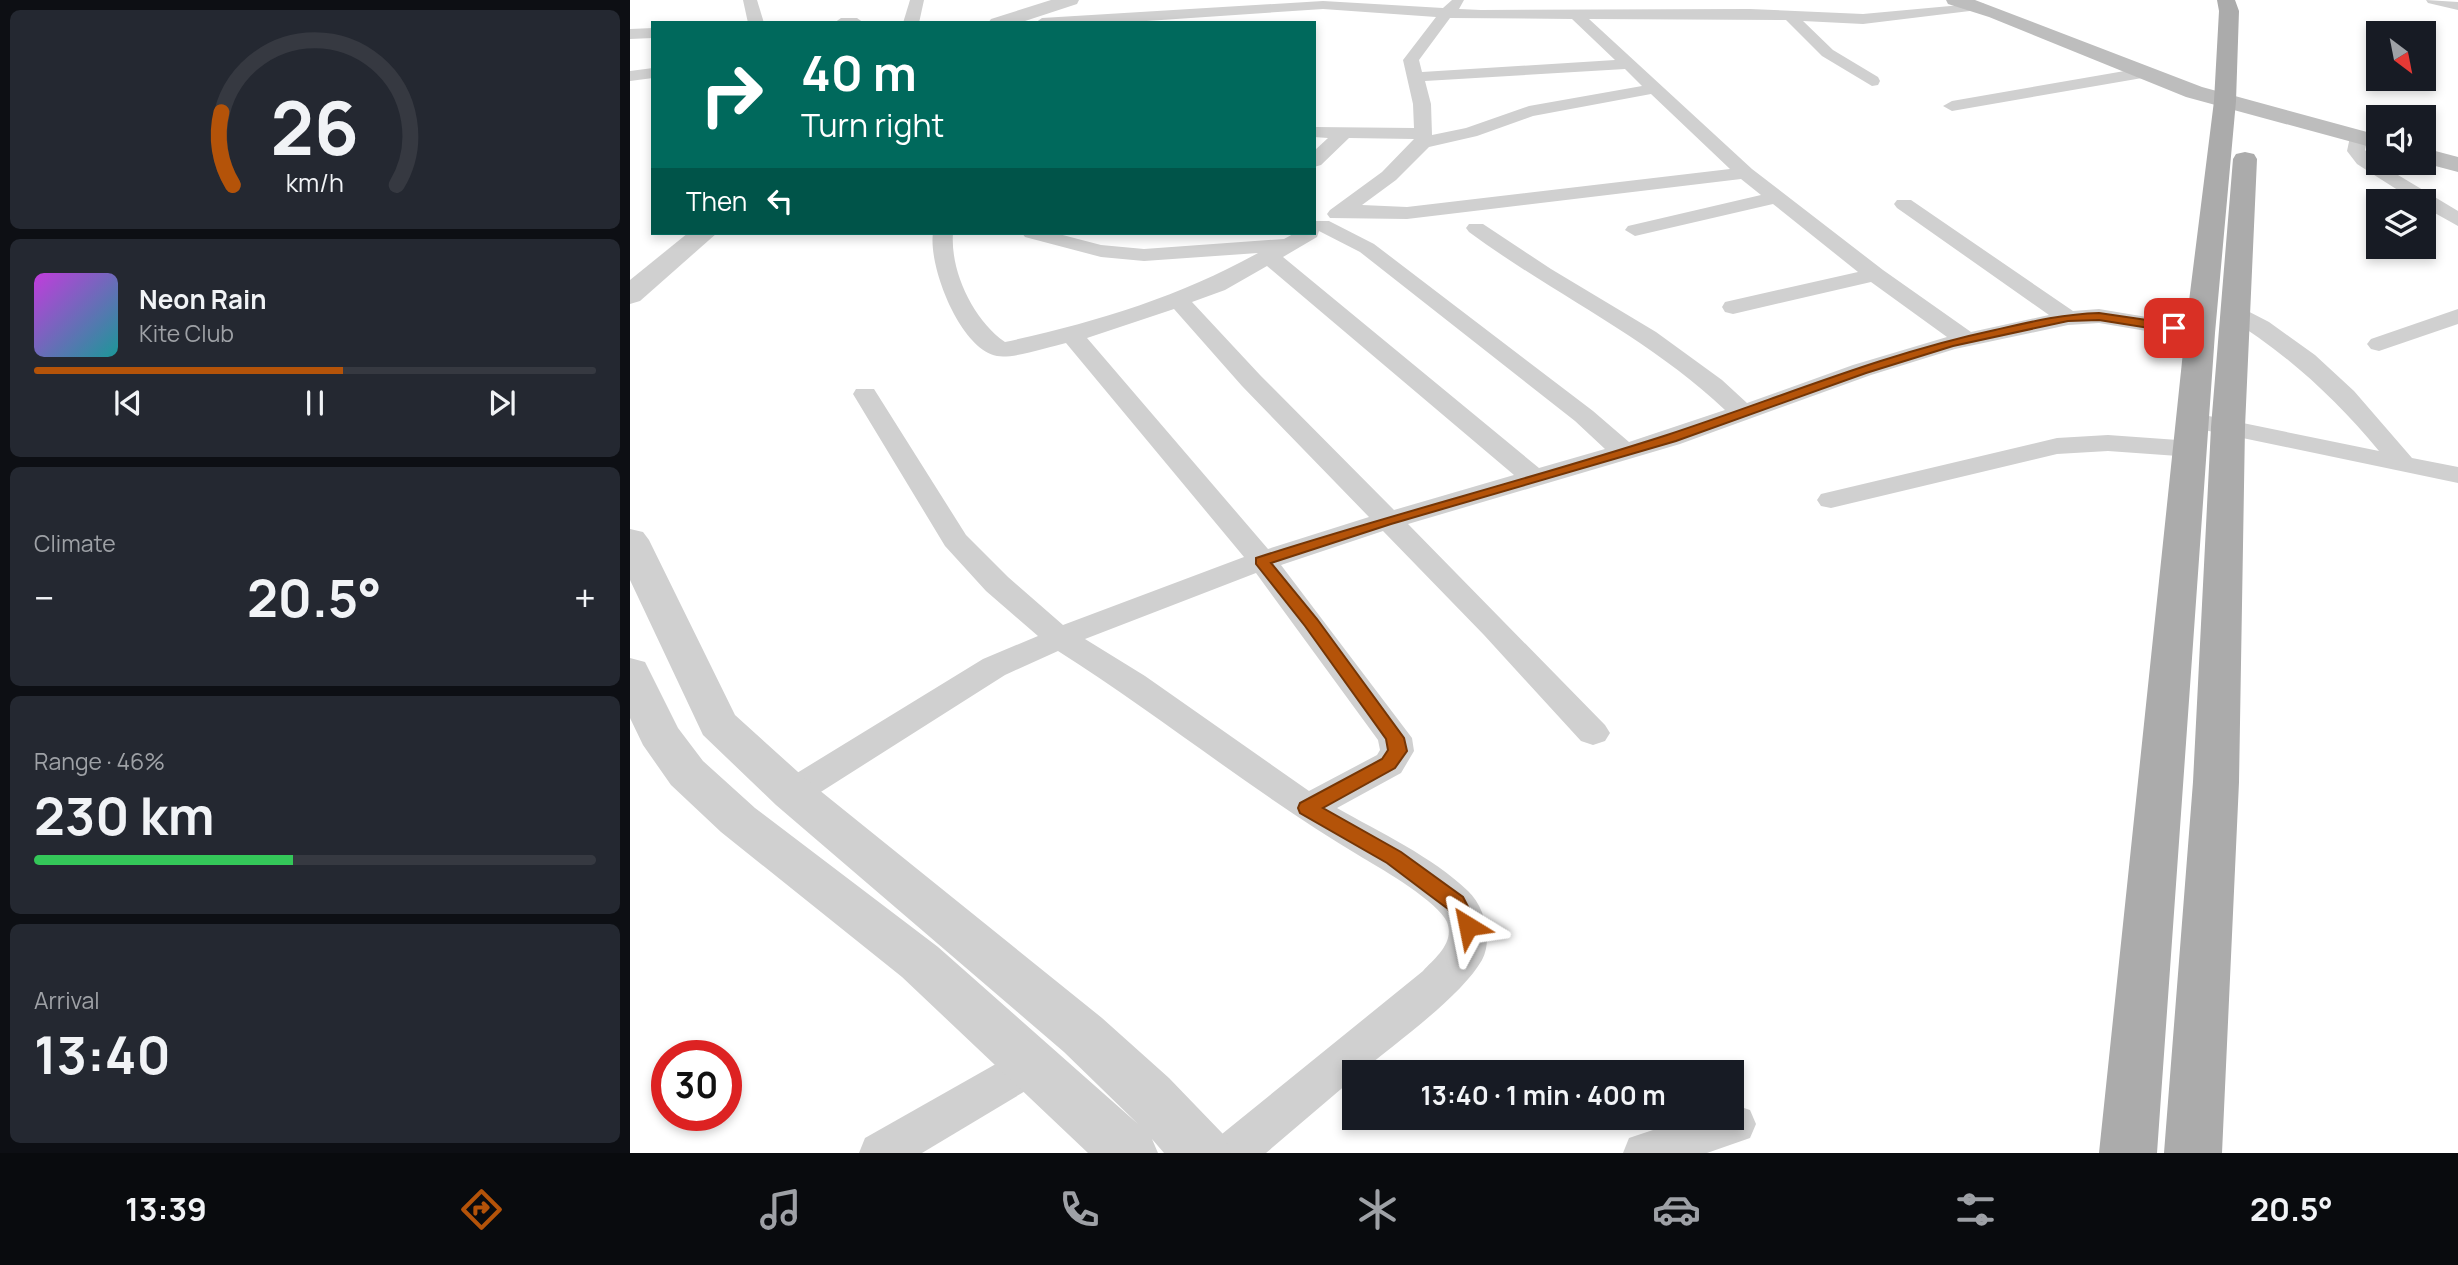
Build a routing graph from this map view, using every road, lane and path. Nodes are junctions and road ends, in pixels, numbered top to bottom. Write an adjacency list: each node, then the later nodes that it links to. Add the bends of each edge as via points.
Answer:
1 (750, 0): 17 (street)
2 (917, 0): 18 (street)
3 (1070, 0): 19 (street)
4 (1461, 0): 13 (street)
5 (1600, 0): 15 (street)
6 (1955, 0): 11 (main road)
7 (2226, 0): 30 (main road)
8 (2244, 0): 30 (main road, via 2248,20)
9 (2433, 0): 12 (street)
10 (1325, 2): 13 (street); 20 (street)
11 (1978, 6): 16 (street, via 1863,19); 25 (main road)
12 (2458, 6)
13 (1446, 13): 15 (street); 27 (street, via 1411,60)
14 (1576, 15): 15 (street); 16 (street); 23 (street)
15 (1513, 16)
16 (1791, 16): 28 (street, via 1808,39)
17 (755, 21)
18 (912, 21)
19 (1005, 21)
20 (1070, 21)
21 (651, 33): 22 (street)
22 (630, 34)
23 (1630, 64): 27 (street); 29 (street)
24 (651, 73): 26 (street)
25 (2142, 73): 30 (main road); 31 (street)
26 (630, 76)
27 (1416, 77): 34 (street)
28 (1872, 81)
29 (1652, 89): 34 (street, via 1529,111 1471,132); 41 (street)
30 (2236, 104): 35 (main road); 60 (main road); 63 (main road)
31 (1952, 106)
32 (1316, 132): 33 (street)
33 (1345, 132): 34 (street); 37 (street)
34 (1424, 139): 45 (street, via 1389,176)
35 (2366, 139)
36 (2366, 143): 39 (street, via 2356,151)
37 (1316, 159)
38 (2436, 159): 40 (main road)
39 (2366, 161)
40 (2458, 165)
41 (1745, 173): 43 (street); 45 (street, via 1406,213)
42 (2388, 175): 46 (street)
43 (1779, 197): 50 (street); 56 (street)
44 (1903, 204): 62 (street)
45 (1342, 210): 47 (street)
46 (2458, 220)
47 (1316, 228)
48 (1476, 228): 68 (street, via 1532,268 1659,344 1715,384)
49 (1316, 229): 70 (street, via 1346,235 1367,248)
50 (1635, 230)
51 (702, 235): 57 (street)
52 (943, 235): 64 (street, via 944,262 961,307 994,347 1016,349)
53 (1040, 235): 55 (street, via 1101,251 1144,255)
54 (1305, 235): 55 (street)
55 (1280, 251): 58 (street); 73 (street)
56 (1875, 275): 59 (street); 65 (street)
57 (630, 295)
58 (1178, 300): 64 (street); 75 (street, via 1231,362)
59 (1733, 307)
60 (2234, 311): 69 (main road); 71 (street, via 2319,368)
61 (2458, 316): 66 (street)
62 (2068, 318): 63 (street, via 2099,317); 65 (street)
63 (2200, 333): 69 (main road)
64 (1072, 335): 77 (street)
65 (1966, 339): 68 (street)
66 (2379, 344)
67 (865, 394): 80 (street, via 955,540)
68 (1744, 413): 70 (street)
69 (2205, 433): 71 (street); 74 (street, via 2057,446); 78 (main road); 79 (main road)
70 (1623, 450): 73 (street)
71 (2402, 462): 72 (street)
72 (2458, 475)
73 (1533, 477): 75 (street)
74 (1831, 500)
75 (1386, 521): 77 (street); 82 (street, via 1482,614)
76 (630, 540): 83 (street, via 718,724)
77 (1262, 561): 80 (street); 84 (street, via 1395,738 1397,751 1389,764)
78 (2176, 623): 79 (main road); 92 (main road)
79 (2222, 635): 93 (main road)
80 (1058, 637): 83 (street, via 994,667); 84 (street, via 1133,684)
81 (630, 672): 85 (street, via 659,734 687,773 738,820 920,962)
82 (1593, 733)
83 (792, 793): 89 (street, via 1083,1035)
84 (1307, 808): 90 (street, via 1394,858 1456,903 1468,926 1466,952 1437,983)
85 (1032, 1065): 87 (street); 88 (street)
86 (1716, 1130): 91 (street)
87 (881, 1153)
88 (1129, 1153)
89 (1202, 1153)
90 (1233, 1153)
91 (1645, 1153)
92 (2128, 1153)
93 (2193, 1153)

